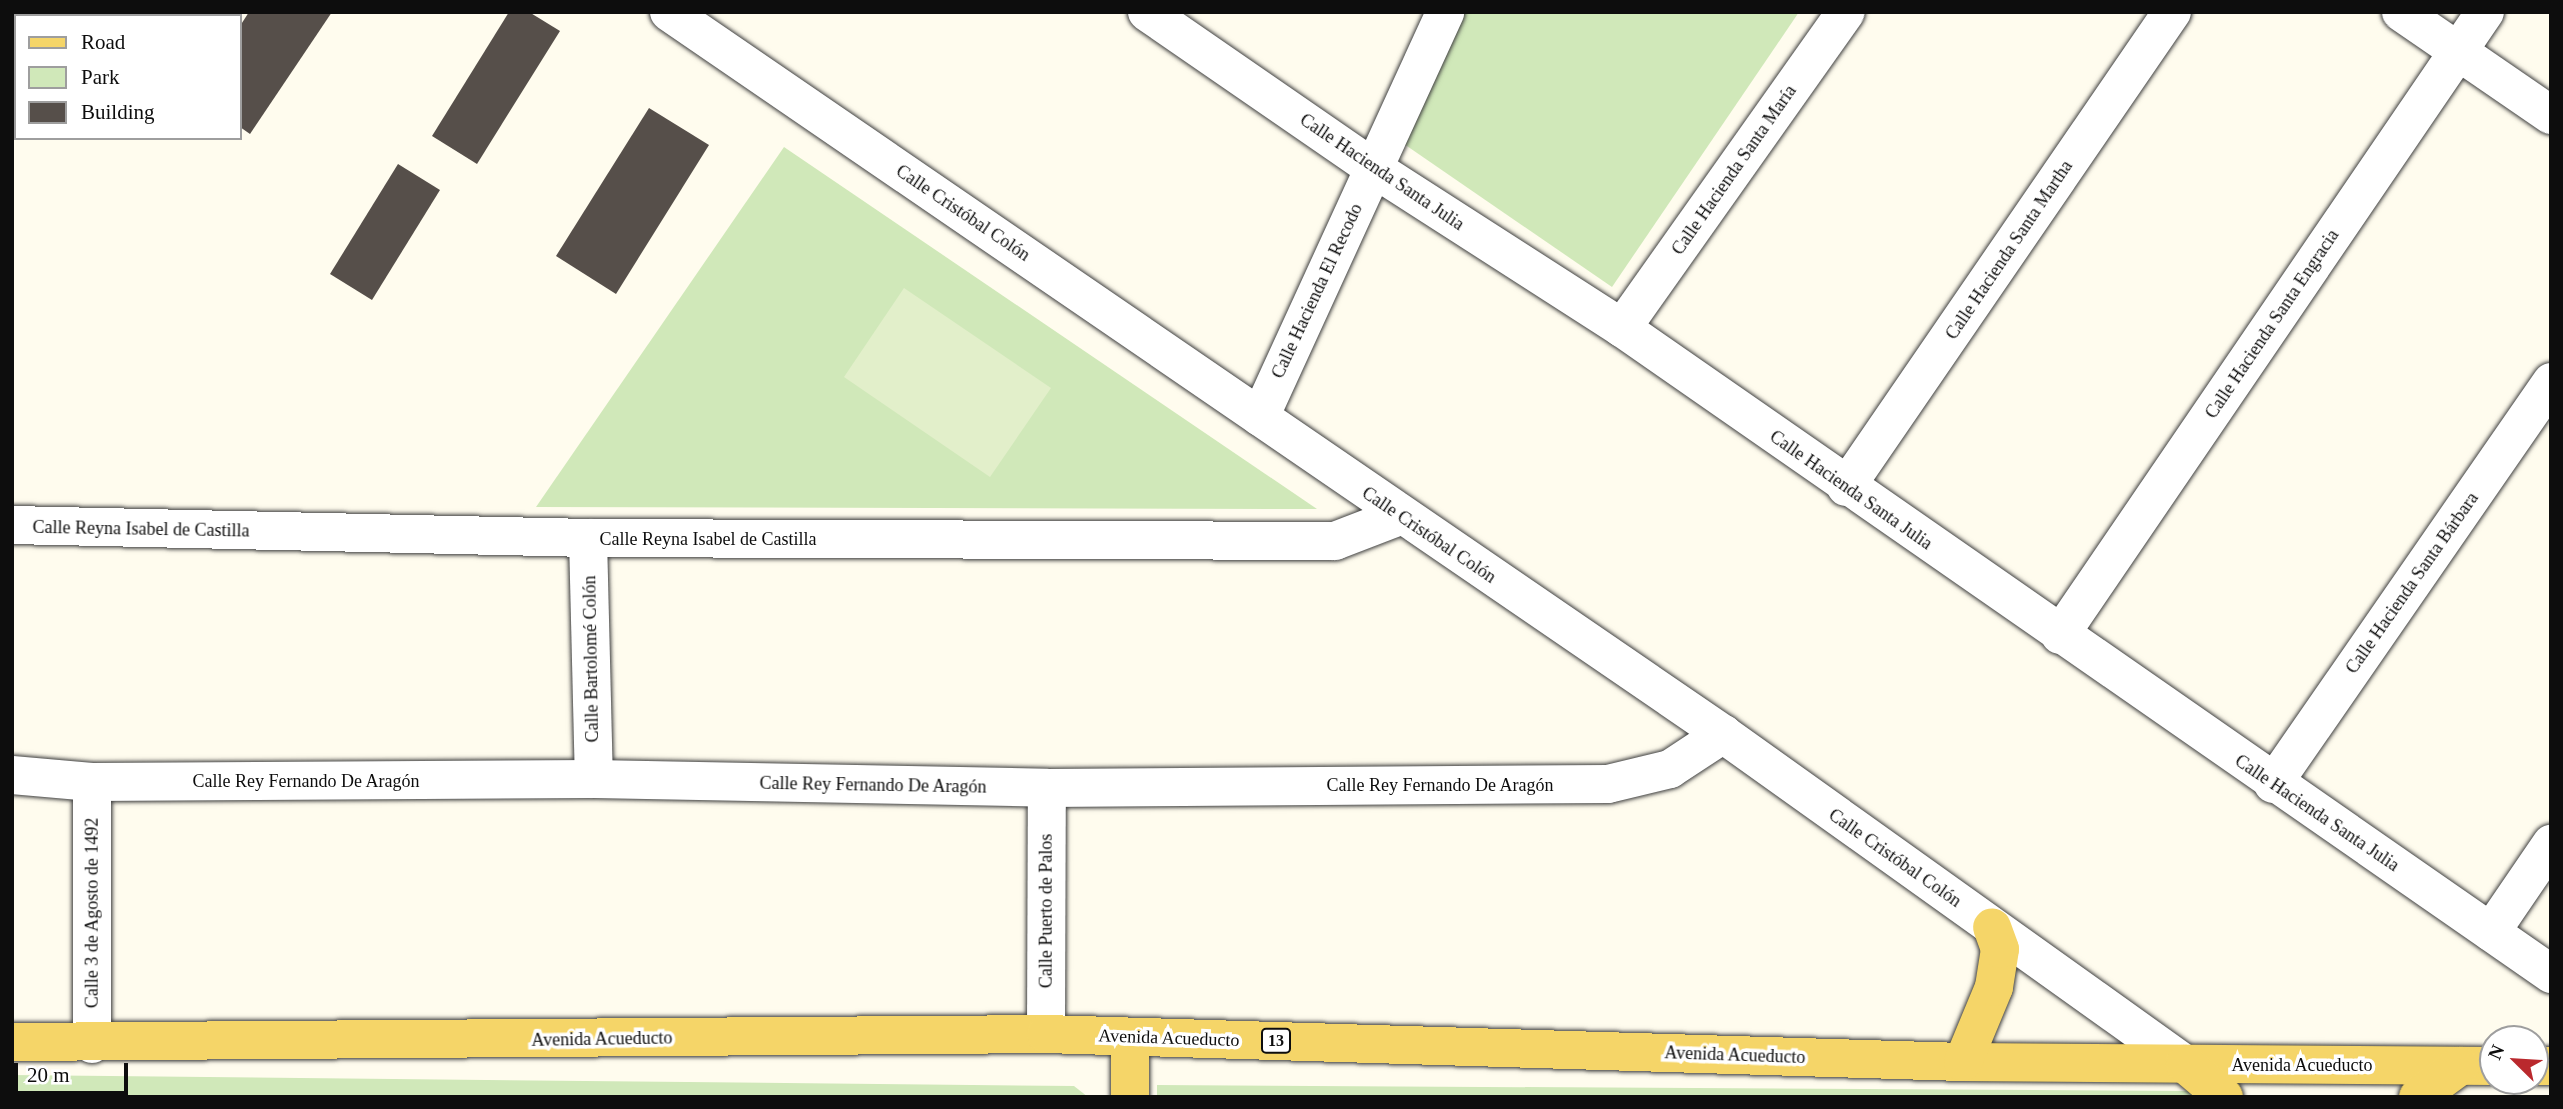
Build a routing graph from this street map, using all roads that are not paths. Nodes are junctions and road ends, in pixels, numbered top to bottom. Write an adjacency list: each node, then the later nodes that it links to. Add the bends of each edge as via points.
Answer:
1 (669, 12): 13 (street, Calle Cristóbal Colón)
2 (1445, 12): 10 (street, Calle Hacienda El Recodo)
3 (1846, 12): 11 (street, Calle Hacienda Santa María)
4 (2172, 12): 14 (street, Calle Hacienda Santa Martha)
5 (2401, 12): 8 (street)
6 (2485, 12): 8 (street, Calle Hacienda Santa Engracia)
7 (1154, 14): 10 (street, Calle Hacienda Santa Julia)
8 (2458, 52): 9 (street); 18 (street, Calle Hacienda Santa Engracia)
9 (2551, 115)
10 (1373, 169): 11 (street, Calle Hacienda Santa Julia); 13 (street, Calle Hacienda El Recodo)
11 (1622, 328): 14 (street, Calle Hacienda Santa Julia)
12 (2551, 382): 23 (street, Calle Hacienda Santa Bárbara)
13 (1260, 416): 15 (street, Calle Cristóbal Colón)
14 (1846, 487): 18 (street, Calle Hacienda Santa Julia)
15 (1400, 516): 17 (street, Calle Reyna Isabel de Castilla, via 1335,541); 19 (street, Calle Cristóbal Colón)
16 (12, 525): 17 (street, Calle Reyna Isabel de Castilla)
17 (588, 538): 21 (street, Calle Bartolomé Colón)
18 (2060, 635): 23 (street, Calle Hacienda Santa Julia)
19 (1723, 734): 24 (street, Calle Rey Fernando De Aragón, via 1670,769 1608,784); 26 (street, Calle Cristóbal Colón)
20 (12, 775): 22 (street, Calle Rey Fernando De Aragón)
21 (594, 779): 22 (street, Calle Rey Fernando De Aragón); 24 (street, Calle Rey Fernando De Aragón)
22 (92, 782): 32 (street, Calle 3 de Agosto de 1492)
23 (2273, 784): 27 (street, Calle Hacienda Santa Julia)
24 (1047, 788): 29 (street, Calle Puerto de Palos)
25 (2551, 844): 27 (street)
26 (1992, 926): 33 (main road, via 2000,949 1994,987); 34 (street, Calle Cristóbal Colón)
27 (2491, 932): 28 (street, Calle Hacienda Santa Julia)
28 (2551, 974)
29 (1046, 1034): 30 (main road, Avenida Acueducto / 13); 32 (main road, Avenida Acueducto / 13)
30 (1130, 1037): 33 (main road, Avenida Acueducto / 13); 36 (main road)
31 (12, 1042): 32 (main road, Avenida Acueducto / 13)
32 (92, 1044)
33 (1963, 1062): 34 (main road, Avenida Acueducto / 13)
34 (2185, 1064): 35 (main road, Avenida Acueducto / 13); 37 (main road)
35 (2476, 1066): 38 (main road)
36 (1130, 1097)
37 (2224, 1097)
38 (2418, 1097)

